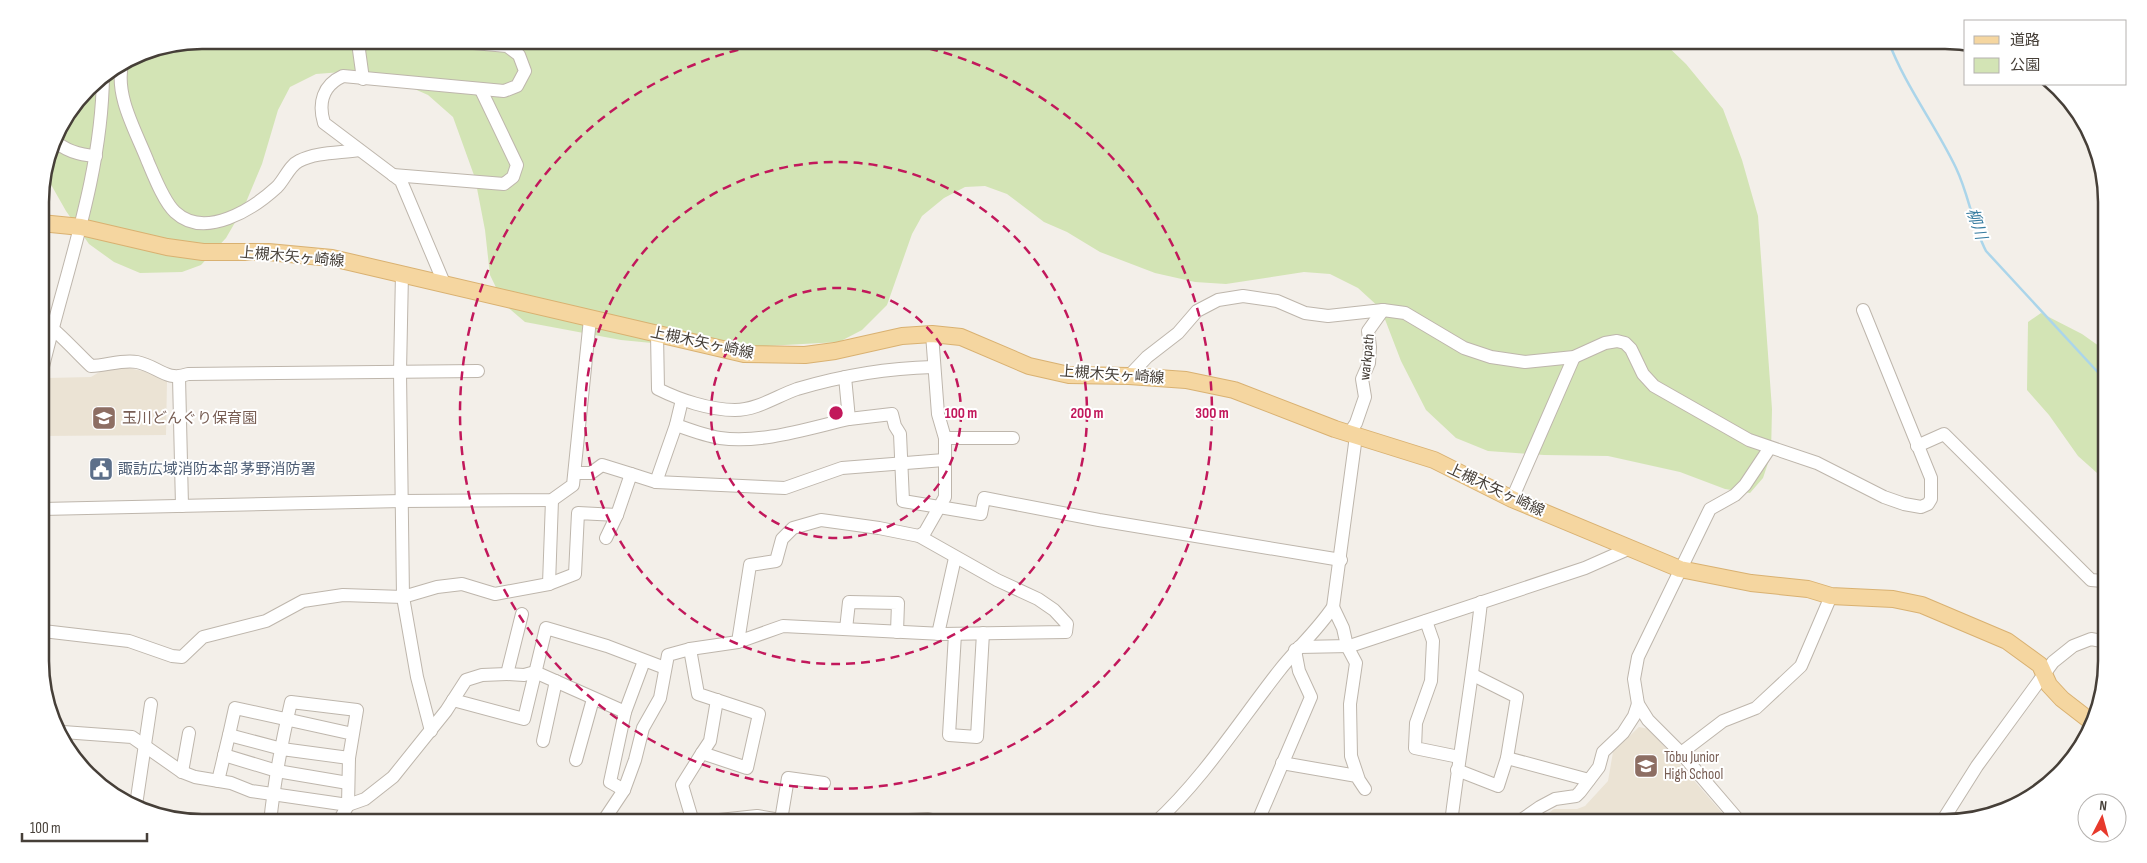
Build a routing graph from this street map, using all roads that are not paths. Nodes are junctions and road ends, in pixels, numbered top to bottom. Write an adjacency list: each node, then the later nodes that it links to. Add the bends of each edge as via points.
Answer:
1 (359, 49): 4 (street)
2 (511, 49): 6 (street, via 519,55 525,71 517,86 504,92)
3 (121, 72): 8 (street, via 120,88 156,179 174,212 187,220 203,224 236,216 278,186 296,162 308,157)
4 (363, 79): 6 (street); 8 (street, via 343,76 331,81 323,98 321,114 324,123)
5 (102, 86): 9 (street)
6 (481, 90): 10 (street, via 517,165 513,177 504,184)
7 (60, 144): 9 (street, via 74,152)
8 (359, 150): 10 (street)
9 (96, 156): 12 (street)
10 (393, 175): 14 (street, via 401,181)
11 (49, 224): 12 (main road, 上槻木矢ヶ崎線)
12 (81, 227): 13 (main road, 上槻木矢ヶ崎線, via 166,247 203,252 268,252 332,258); 19 (street)
13 (402, 273): 14 (main road, 上槻木矢ヶ崎線); 26 (street)
14 (444, 283): 17 (main road, 上槻木矢ヶ崎線)
15 (1383, 310): 23 (street, via 1405,313 1464,348 1491,357 1525,362); 27 (street, via 1328,316 1305,313 1264,298 1243,296 1218,300 1197,310 1178,333 1147,356); 33 (street, warkpath, via 1368,331 1368,363 1362,379 1365,397)
16 (1862, 310): 36 (street)
17 (590, 319): 20 (main road, 上槻木矢ヶ崎線); 40 (street)
18 (49, 324): 19 (street)
19 (53, 327): 22 (street); 28 (street, via 91,366 136,362 170,377)
20 (657, 334): 21 (main road, 上槻木矢ヶ崎線, via 744,354 782,356 835,351 902,336); 30 (street, via 658,389)
21 (932, 334): 24 (street); 27 (main road, 上槻木矢ヶ崎線, via 961,338 1029,366 1069,375)
22 (49, 344)
23 (1574, 357): 37 (street, via 1605,343 1625,343 1654,386); 43 (street)
24 (933, 367): 29 (street); 34 (street, via 938,414)
25 (478, 371): 26 (street)
26 (400, 372): 28 (street, via 188,374); 45 (street)
27 (1128, 376): 33 (main road, 上槻木矢ヶ崎線, via 1186,380 1234,390)
28 (179, 377): 46 (street)
29 (845, 377): 30 (street, via 736,410); 31 (street)
30 (682, 400): 32 (street)
31 (849, 419): 32 (street, via 747,440 719,438); 39 (street, via 892,414 900,434)
32 (676, 426): 42 (street)
33 (1353, 435): 43 (main road, 上槻木矢ヶ崎線, via 1434,460); 54 (street, warkpath)
34 (945, 438): 35 (street); 38 (street)
35 (1013, 438)
36 (1917, 446): 37 (street, via 1932,488 1931,499 1922,507 1884,497 1817,463); 56 (street, via 1944,434 2091,580)
37 (1768, 448): 55 (street, via 1745,485 1735,495 1710,509)
38 (944, 460): 39 (street); 47 (street, via 945,497)
39 (902, 464): 42 (street, via 842,468 785,488); 47 (street, via 903,501)
40 (576, 473): 41 (street, via 591,473 602,465); 44 (street, via 573,485)
41 (631, 474): 42 (street); 49 (street)
42 (656, 482)
43 (1512, 499): 52 (main road, 上槻木矢ヶ崎線)
44 (552, 500): 45 (street); 57 (street)
45 (402, 501): 46 (street); 59 (street)
46 (182, 506): 48 (street)
47 (938, 508): 50 (street, via 925,532); 54 (street, via 981,514 984,498)
48 (49, 510)
49 (617, 515): 51 (street); 57 (street, via 578,513 575,574)
50 (919, 536): 53 (street); 71 (street, via 821,520 793,528 782,539 776,561 750,565)
51 (606, 538)
52 (1628, 549): 55 (main road, 上槻木矢ヶ崎線); 60 (street, via 1585,568)
53 (956, 558): 67 (street, via 1038,599 1067,624 1066,632); 68 (street)
54 (1341, 560): 61 (street, warkpath)
55 (1680, 569): 58 (main road, 上槻木矢ヶ崎線, via 1751,583 1808,589); 86 (street, via 1638,657 1634,679)
56 (2098, 581)
57 (549, 584): 59 (street, via 495,594 462,584)
58 (1831, 596): 78 (main road, 上槻木矢ヶ崎線, via 1894,599 1922,605 2007,641 2040,664); 99 (street, via 1801,666 1756,708 1723,721)
59 (403, 597): 65 (street, via 343,594 303,601 266,621 203,637 182,657 129,641); 90 (street, via 417,677)
60 (1480, 602): 63 (street); 80 (street)
61 (1333, 607): 72 (street); 73 (street)
62 (522, 614): 79 (street)
63 (1426, 621): 72 (street); 105 (street, via 1434,641 1431,682 1416,723 1415,748)
64 (846, 628): 66 (street); 66 (street, via 849,602 898,603); 71 (street, via 783,626)
65 (49, 632)
66 (897, 632): 68 (street)
67 (984, 633): 69 (street); 69 (street, via 976,737 949,735)
68 (938, 634): 69 (street)
69 (955, 634)
70 (2098, 640): 78 (street, via 2091,638 2073,646)
71 (738, 642): 74 (street)
72 (1347, 646): 73 (street); 108 (street, via 1356,663 1349,727 1351,756)
73 (1297, 648): 104 (street, via 1299,671 1311,698); 123 (street, via 1217,752)
74 (690, 649): 76 (street, via 668,655); 84 (street, via 698,694)
75 (644, 661): 76 (street); 77 (street, via 546,628); 87 (street)
76 (665, 668): 114 (street, via 660,698 643,728)
77 (536, 672): 79 (street); 81 (street); 83 (street, via 524,719)
78 (2044, 673): 88 (main road, 上槻木矢ヶ崎線, via 2049,685 2062,699); 128 (street)
79 (507, 674): 83 (street, via 482,675 466,680)
80 (1473, 674): 102 (street, via 1517,696); 105 (street)
81 (556, 681): 82 (street); 95 (street)
82 (593, 699): 87 (street); 103 (street)
83 (453, 700): 90 (street)
84 (718, 700): 98 (street, via 710,742); 98 (street, via 759,714 747,768)
85 (151, 704): 96 (street)
86 (1638, 704): 99 (street, via 1648,720); 109 (street, via 1623,733 1603,752 1599,767)
87 (625, 712): 114 (street, via 610,782)
88 (2087, 718)
89 (286, 721): 93 (street); 93 (street, via 291,702 357,710); 94 (street, via 235,708); 97 (street)
90 (431, 731): 117 (street, via 393,777 365,799)
91 (67, 732): 96 (street, via 132,737)
92 (189, 733): 106 (street)
93 (353, 734): 101 (street)
94 (229, 735): 97 (street); 100 (street)
95 (543, 741)
96 (145, 746): 106 (street); 116 (street)
97 (282, 748): 101 (street); 107 (street)
98 (702, 753): 121 (street, via 682,785)
99 (1681, 753): 127 (street)
100 (224, 755): 107 (street); 110 (street)
101 (349, 758): 111 (street)
102 (1507, 758): 105 (street, via 1498,786); 109 (street)
103 (576, 760)
104 (1282, 763): 108 (street); 124 (street)
105 (1458, 763): 125 (street)
106 (182, 772): 110 (street)
107 (277, 772): 111 (street); 115 (street)
108 (1357, 776): 113 (street)
109 (1589, 780): 126 (street, via 1576,796 1556,800)
110 (218, 781): 115 (street)
111 (348, 783): 117 (street)
112 (824, 783): 122 (street, via 788,778)
113 (1365, 789)
114 (624, 790): 120 (street)
115 (273, 795): 117 (street); 118 (street)
116 (137, 799)
117 (348, 805): 119 (street)
118 (271, 814)
119 (343, 814)
120 (608, 814)
121 (690, 814)
122 (782, 814)
123 (1163, 814)
124 (1261, 814)
125 (1452, 814)
126 (1532, 814)
127 (1733, 814)
128 (1947, 814)

